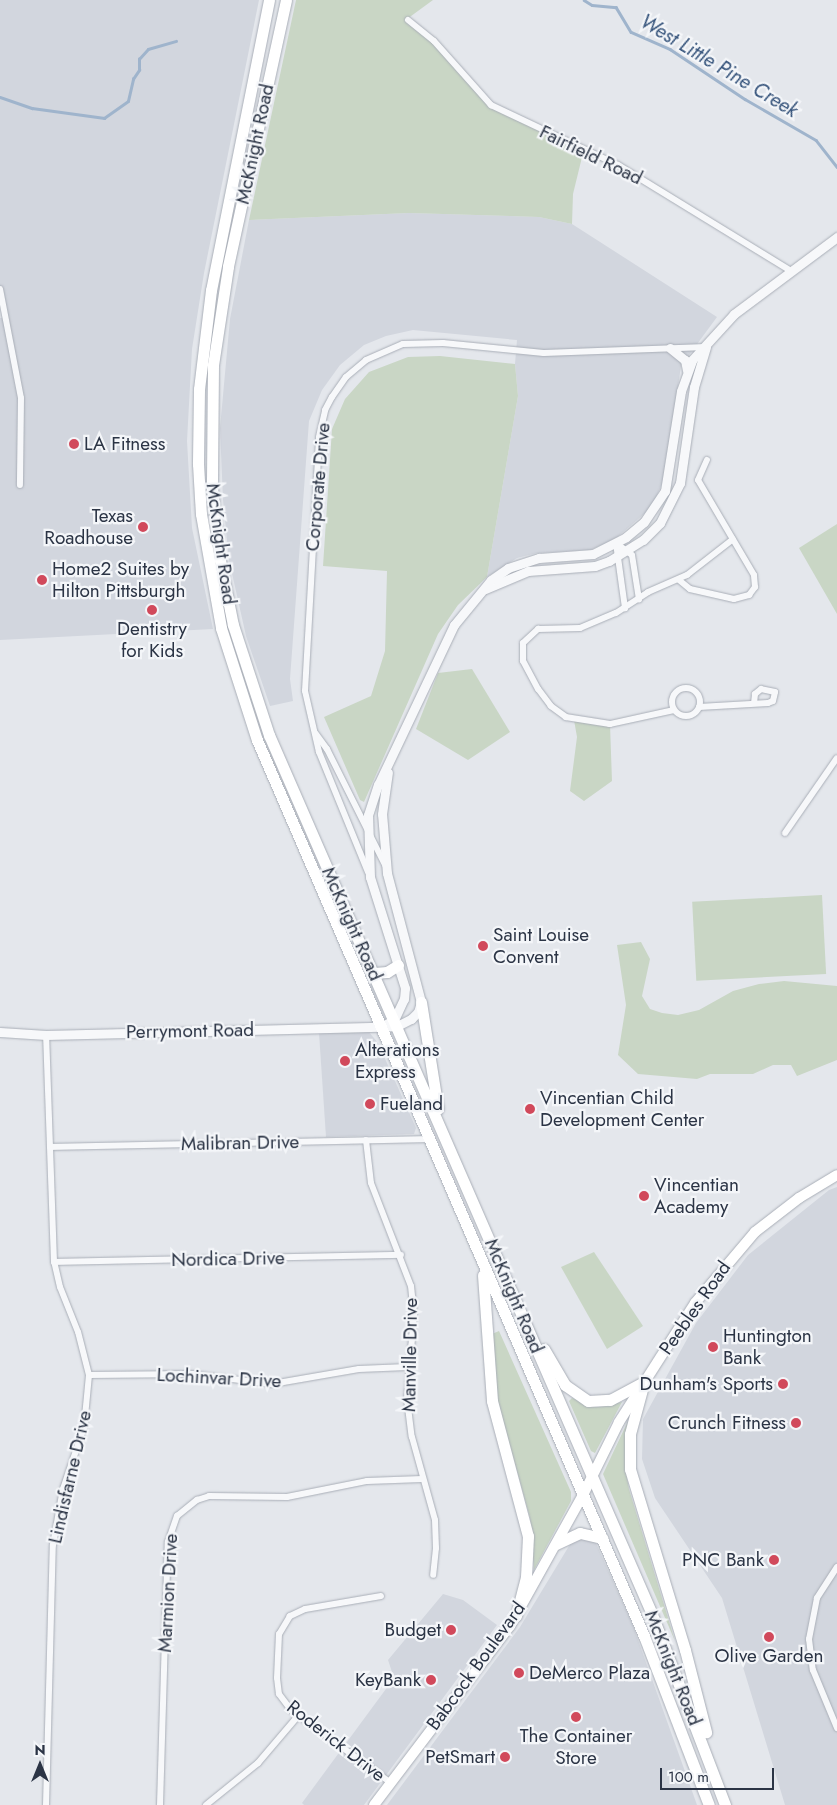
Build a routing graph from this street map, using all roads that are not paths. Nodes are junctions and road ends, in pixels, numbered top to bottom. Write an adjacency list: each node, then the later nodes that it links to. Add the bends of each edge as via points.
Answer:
1 (269, 0): 34 (highway, McKnight Road, via 203,340 198,414 201,514 216,606 240,696)
2 (286, 0): 31 (highway, McKnight Road, via 219,317 210,414 214,512 228,604 252,691)
3 (408, 20): 5 (street, Fairfield Road, via 434,41 491,105 618,165)
4 (837, 236): 5 (street)
5 (791, 271): 7 (street, via 734,314)
6 (0, 289): 11 (street, via 21,398)
7 (706, 347): 8 (street, Corporate Drive); 9 (street, via 695,356); 14 (street, via 694,387 682,472 675,497 660,523)
8 (670, 348): 9 (street, via 686,360); 23 (street, Corporate Drive, via 544,353 412,343 379,352 346,377 325,410 318,452 304,670 306,702)
9 (688, 370): 13 (street, via 665,491 651,515)
10 (706, 460): 12 (street, via 698,480)
11 (20, 485)
12 (733, 539): 16 (street); 16 (street, via 754,575 755,587 749,595 734,599 694,590)
13 (616, 544): 14 (street); 15 (street); 17 (street, via 584,555 539,558 518,564 491,580)
14 (629, 551): 15 (street); 18 (street)
15 (618, 557): 17 (street, via 595,566 528,571); 19 (street)
16 (679, 580): 18 (street)
17 (484, 589): 25 (street, via 464,611 446,640)
18 (639, 599): 19 (street)
19 (626, 608): 22 (street, via 580,628 534,630 523,642 523,661 547,702 571,719 610,724)
20 (754, 703): 21 (street)
21 (699, 707): 22 (street, via 686,716); 22 (street, via 696,692 683,688 673,697)
22 (674, 710)
23 (314, 731): 26 (street, Corporate Drive, via 327,749); 29 (street, Corporate Drive, via 318,752)
24 (837, 758): 27 (street)
25 (391, 760): 26 (street, via 371,802); 28 (street, via 382,814)
26 (367, 828): 28 (street, Corporate Drive); 29 (street)
27 (785, 833)
28 (387, 873): 32 (street)
29 (370, 878): 30 (street)
30 (398, 965): 31 (highway, via 387,972); 33 (street, via 405,993)
31 (374, 973): 33 (highway, McKnight Road)
32 (421, 1002): 33 (street, via 415,1016); 37 (highway)
33 (395, 1023): 34 (street); 37 (highway, McKnight Road)
34 (380, 1027): 36 (street, Perrymont Road); 38 (highway, McKnight Road)
35 (0, 1032): 36 (street, Perrymont Road)
36 (46, 1035): 40 (street, Lindisfarne Drive)
37 (441, 1128): 45 (highway, McKnight Road)
38 (429, 1139): 39 (street, Malibran Drive); 42 (highway, McKnight Road)
39 (366, 1140): 40 (street, Malibran Drive); 43 (street, Manville Drive, via 372,1183)
40 (51, 1147): 44 (street, Lindisfarne Drive)
41 (837, 1175): 48 (main road, Peebles Road, via 766,1223 731,1257 695,1302)
42 (479, 1254): 51 (highway, McKnight Road); 57 (highway, via 486,1298 492,1401 528,1536 526,1577)
43 (401, 1255): 44 (street, Nordica Drive); 46 (street, Manville Drive, via 410,1279 414,1304)
44 (54, 1262): 47 (street, Lindisfarne Drive)
45 (506, 1277): 48 (highway, via 558,1374 574,1393 588,1401 604,1401); 49 (highway, McKnight Road)
46 (407, 1367): 47 (street, Lochinvar Drive, via 359,1369 272,1384 192,1374); 50 (street, Manville Drive, via 409,1425)
47 (89, 1375): 62 (street, Lindisfarne Drive, via 84,1427 63,1489 53,1545)
48 (644, 1382): 49 (main road, Peebles Road, via 619,1422); 61 (highway, via 630,1434 630,1469 685,1650)
49 (592, 1476): 51 (main road, Peebles Road); 61 (highway, McKnight Road, via 662,1638)
50 (422, 1478): 55 (street, Manville Drive, via 436,1530); 63 (street, Marmion Drive, via 367,1481 287,1497 209,1496 197,1500 177,1516 168,1542)
51 (583, 1495): 52 (highway, McKnight Road); 53 (main road, Babcock Boulevard)
52 (602, 1538): 53 (highway, via 580,1533); 66 (highway, McKnight Road, via 666,1689)
53 (556, 1544): 57 (main road, Babcock Boulevard)
54 (837, 1567): 59 (street, via 817,1598 809,1639 813,1670)
55 (432, 1574)
56 (381, 1596): 58 (street, Roderick Drive, via 305,1609 294,1613 282,1625 278,1639 278,1688 284,1702)
57 (516, 1616): 60 (main road, Babcock Boulevard)
58 (298, 1716): 60 (street, Roderick Drive); 64 (street, via 258,1763)
59 (837, 1728)
60 (391, 1783): 65 (main road, Babcock Boulevard)
61 (721, 1792): 67 (highway, McKnight Road)
62 (46, 1805)
63 (160, 1805)
64 (206, 1805)
65 (374, 1805)
66 (709, 1805)
67 (725, 1805)

